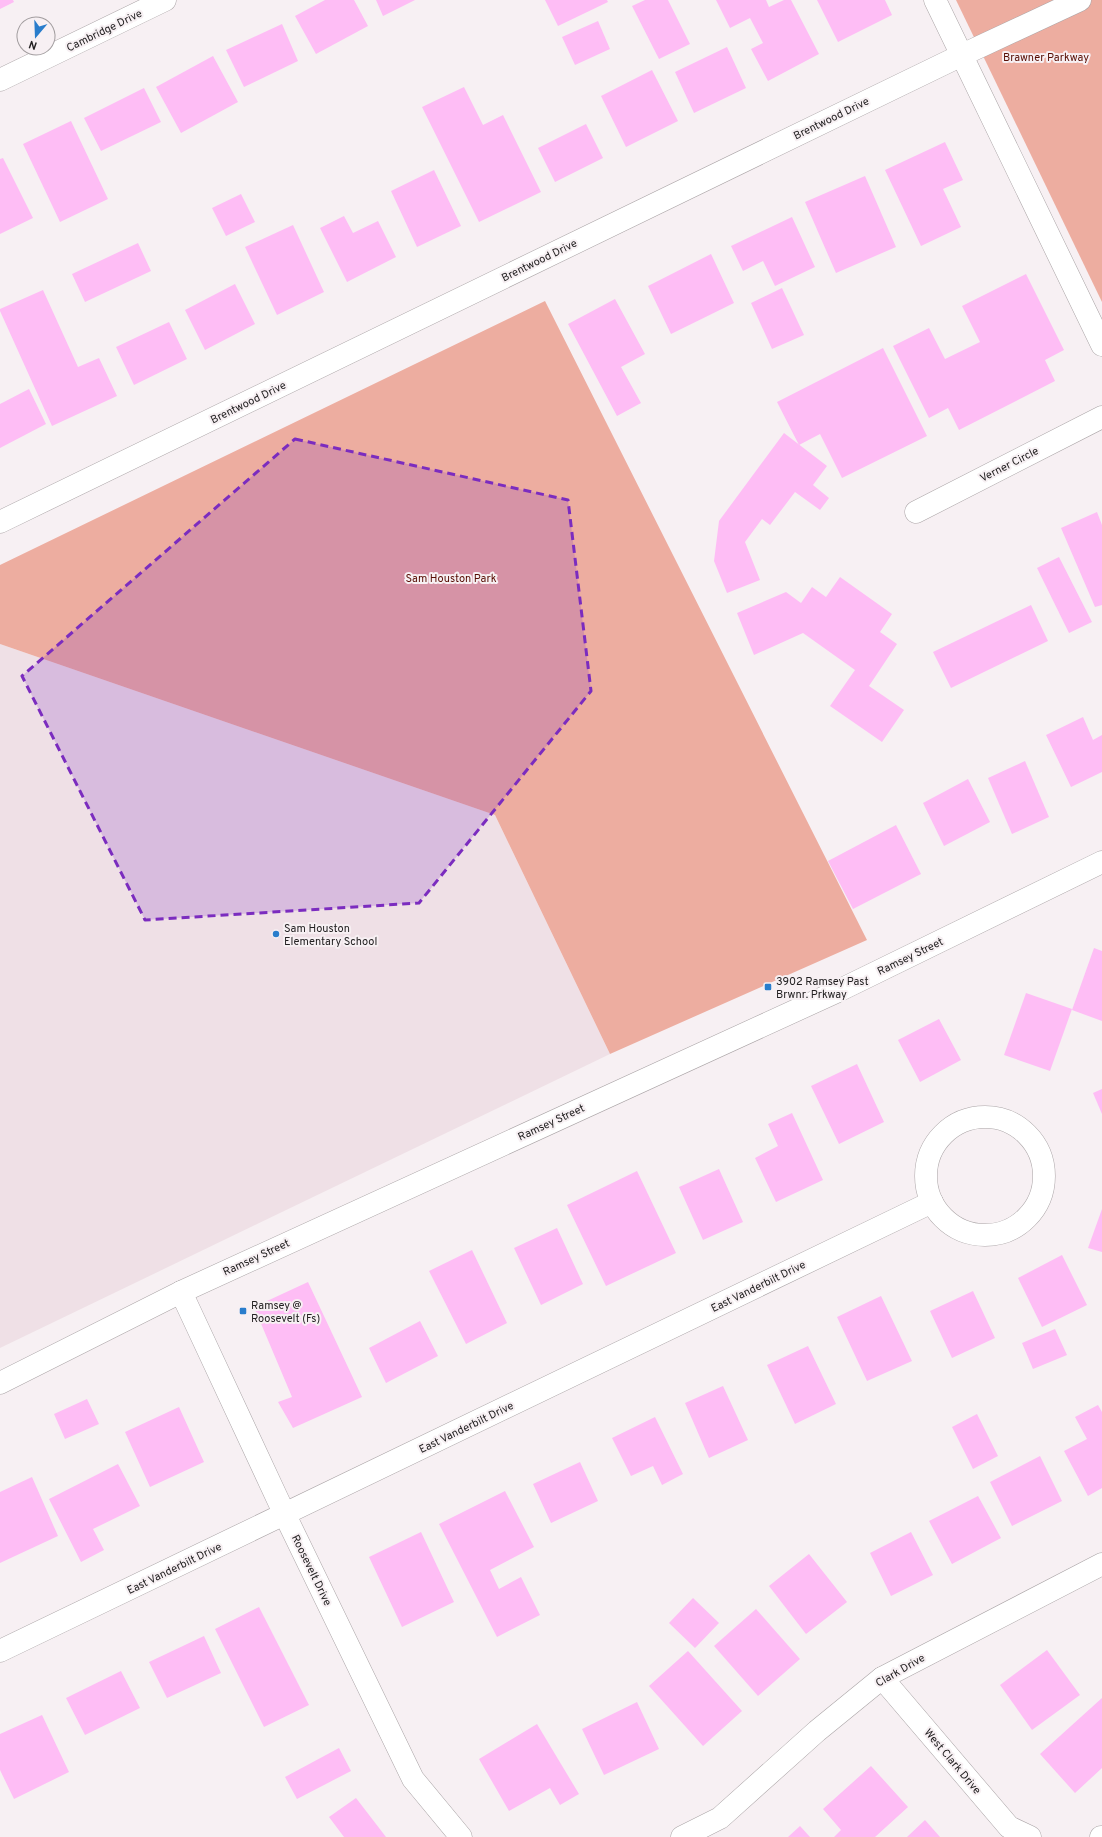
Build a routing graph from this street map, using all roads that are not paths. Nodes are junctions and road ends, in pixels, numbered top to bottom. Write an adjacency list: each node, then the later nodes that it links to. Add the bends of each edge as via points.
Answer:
1 (165, 0): 5 (street, Cambridge Drive)
2 (936, 0): 4 (street)
3 (1080, 0): 4 (street, Brentwood Drive)
4 (962, 55): 6 (street); 9 (street, Brentwood Drive)
5 (0, 80)
6 (1102, 345)
7 (1102, 416): 8 (street, Verner Circle)
8 (916, 512)
9 (0, 522)
10 (1102, 862): 12 (street, Ramsey Street, via 836,992)
11 (932, 1202): 11 (street, via 941,1216 954,1227 975,1234 1003,1233 1031,1214 1040,1200 1044,1167 1038,1151 1029,1136 1016,1126 1000,1119 984,1117 967,1120 952,1127 939,1139 926,1169 927,1186); 14 (street, East Vanderbilt Drive)
12 (181, 1292): 13 (street, Ramsey Street); 14 (street, Roosevelt Drive)
13 (0, 1383)
14 (286, 1515): 16 (street, East Vanderbilt Drive); 18 (street, Roosevelt Drive, via 413,1779)
15 (1102, 1564): 17 (street, Clark Drive)
16 (0, 1651)
17 (882, 1678): 19 (street, Clark Drive, via 817,1731 720,1818); 20 (street, West Clark Drive, via 1009,1827)
18 (462, 1837)
19 (682, 1837)
20 (1030, 1837)

